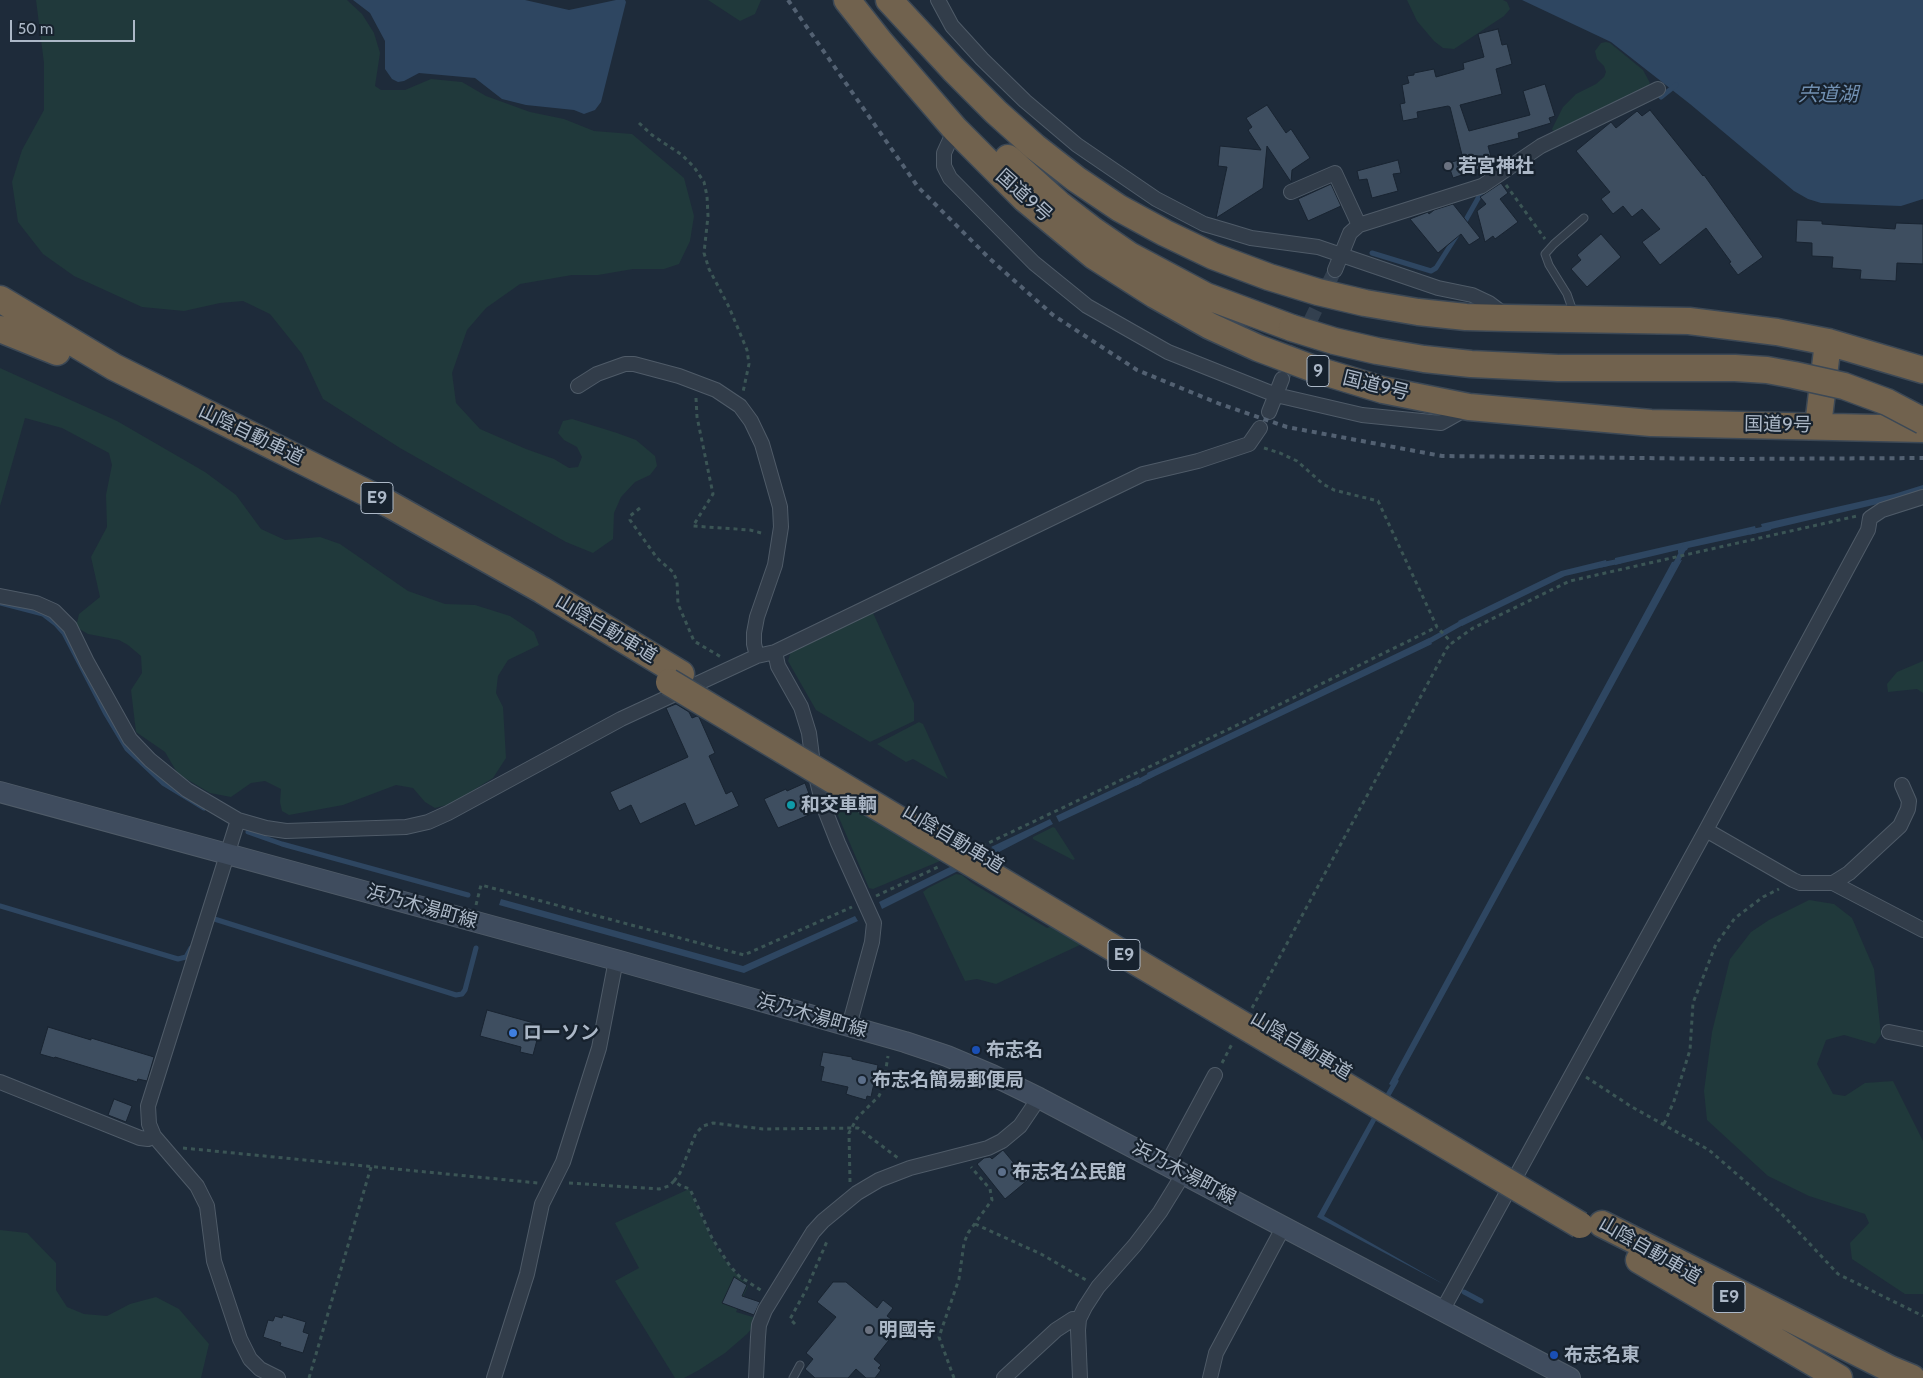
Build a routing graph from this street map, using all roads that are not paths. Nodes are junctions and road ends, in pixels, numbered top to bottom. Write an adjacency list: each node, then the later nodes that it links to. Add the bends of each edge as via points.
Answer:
1 (847, 0): 7 (highway, 国道9号 / 9)
2 (864, 0): 18 (highway, via 991,142 1094,231 1129,255 1206,296)
3 (885, 0): 18 (highway, via 957,86 1008,138 1034,164 1101,219 1176,263)
4 (889, 0): 15 (highway, via 953,69 1035,147 1119,208 1165,233 1213,256 1318,292 1418,312)
5 (938, 0): 11 (street, via 952,26 1025,101 1077,145 1156,199 1220,229 1251,238 1318,247)
6 (1658, 89): 10 (street, via 1542,146 1482,186)
7 (955, 129): 25 (street, via 944,153 944,166 950,178 1034,263 1087,306 1168,352); 27 (highway, 国道9号 / 9, via 1025,200 1094,256 1210,326 1314,369 1383,390)
8 (1291, 192): 10 (street, via 1335,172)
9 (1584, 218): 17 (lane, via 1545,254 1567,294)
10 (1360, 225): 11 (street, via 1350,234)
11 (1341, 254): 12 (street); 15 (street, via 1430,285 1472,295)
12 (1335, 270)
13 (0, 286): 21 (highway, E9)
14 (0, 299): 21 (highway, 山陰自動車道 / E9)
15 (1508, 318): 17 (highway)
16 (0, 319): 21 (highway, 山陰自動車道 / E9)
17 (1576, 320): 20 (highway, via 1689,321)
18 (1295, 322): 26 (highway, via 1471,350 1554,354 1692,352 1770,357 1853,374); 29 (highway, bridge, via 1334,341 1424,359 1471,364 1558,368 1735,368 1785,373 1865,393)
19 (0, 329): 21 (highway, E9)
20 (1828, 342): 22 (highway); 30 (highway)
21 (61, 344): 52 (highway, 山陰自動車道 / E9, via 114,367 388,504 542,590 675,678 898,806)
22 (1923, 370)
23 (1282, 379): 25 (street)
24 (578, 386): 35 (street, via 597,374 634,364 698,382 728,396 751,421 762,444 780,507 775,565 754,633)
25 (1276, 396): 27 (street, via 1362,416 1441,423); 28 (street)
26 (1923, 405)
27 (1469, 407): 30 (highway, 国道9号 / 9, via 1651,423)
28 (1269, 412)
29 (1919, 422): 30 (highway, 国道9号 / 9)
30 (1818, 426)
31 (1260, 428): 34 (street, via 1249,444 1143,474)
32 (1923, 497): 39 (street, via 1882,510 1870,518 1868,530)
33 (0, 596): 38 (street, via 36,603 54,611 70,627 130,739 187,790)
34 (775, 652): 35 (street); 44 (street, via 778,666 801,707 823,805 874,923 872,942)
35 (757, 656): 38 (street, via 621,719 428,822 406,827 286,831)
36 (1902, 785): 41 (street, via 1909,801 1900,826)
37 (0, 792): 40 (main road, 浜乃木湯町線)
38 (238, 820): 40 (street)
39 (1706, 830): 41 (street, via 1800,883); 55 (street)
40 (228, 854): 43 (main road, 浜乃木湯町線); 50 (street, via 148,1106 148,1124)
41 (1833, 883): 42 (street)
42 (1923, 930)
43 (616, 960): 44 (main road, 浜乃木湯町線); 60 (street, via 599,1048 563,1162 542,1204 527,1274)
44 (849, 1026): 49 (main road, 浜乃木湯町線, via 947,1056)
45 (1889, 1032): 46 (street)
46 (1923, 1039)
47 (1215, 1075): 51 (street)
48 (0, 1082): 50 (street, via 140,1138)
49 (1039, 1098): 51 (main road, 浜乃木湯町線); 61 (street, via 1010,1136 988,1148 910,1168 880,1180 857,1193 823,1221 772,1297 759,1326)
50 (154, 1136): 59 (street, via 198,1186 207,1206 214,1261 240,1339 250,1359 260,1369)
51 (1176, 1169): 53 (main road, 浜乃木湯町線); 56 (street, via 1160,1212 1098,1287)
52 (1590, 1221): 54 (highway, 山陰自動車道 / E9); 68 (highway, 山陰自動車道 / E9); 69 (highway)
53 (1284, 1226): 55 (main road, 浜乃木湯町線); 65 (street, via 1216,1353)
54 (1664, 1275): 66 (highway, via 1709,1312); 67 (highway, 山陰自動車道 / E9)
55 (1442, 1311): 58 (main road, 浜乃木湯町線)
56 (1079, 1319): 63 (street, via 1073,1319 1056,1330); 64 (street)
57 (800, 1365): 62 (lane)
58 (1560, 1376)
59 (278, 1378)
60 (494, 1378)
61 (756, 1378)
62 (793, 1378)
63 (1004, 1378)
64 (1080, 1378)
65 (1210, 1378)
66 (1810, 1378)
67 (1839, 1378)
68 (1871, 1378)
69 (1912, 1378)

